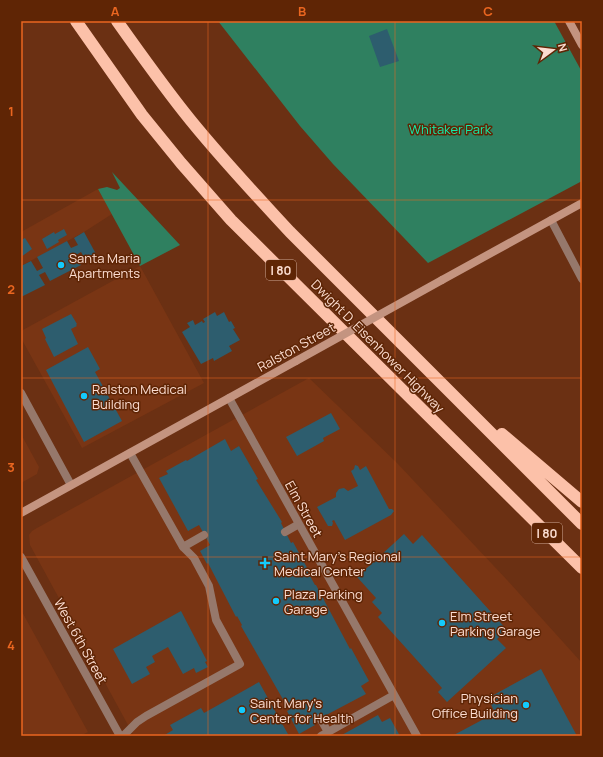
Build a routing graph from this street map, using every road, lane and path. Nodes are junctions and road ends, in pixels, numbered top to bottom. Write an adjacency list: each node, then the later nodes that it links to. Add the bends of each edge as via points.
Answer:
1 (76, 21): 21 (highway, Dwight D. Eisenhower Highway / I 80, via 142,115 231,220)
2 (117, 21): 8 (highway, Dwight D. Eisenhower Highway / I 80, via 186,114 254,193)
3 (569, 21): 4 (street)
4 (582, 45)
5 (582, 203): 6 (street, Ralston Street)
6 (551, 220): 7 (street); 10 (street, Ralston Street, bridge)
7 (582, 279)
8 (438, 380): 13 (highway); 16 (highway, Dwight D. Eisenhower Highway / I 80)
9 (21, 393): 12 (street)
10 (229, 398): 11 (street, Ralston Street); 15 (street, Elm Street)
11 (130, 453): 12 (street, Ralston Street); 19 (street)
12 (71, 485): 14 (street, Ralston Street)
13 (582, 502)
14 (21, 513)
15 (299, 524): 17 (street); 22 (street, Elm Street)
16 (582, 524)
17 (286, 532)
18 (204, 535): 19 (street)
19 (183, 547): 26 (street, via 194,558 209,586 216,620 240,664 146,716)
20 (21, 557): 25 (street, West 6th Street)
21 (582, 568)
22 (394, 695): 24 (street); 27 (street, Elm Street)
23 (320, 718): 24 (street)
24 (324, 734)
25 (120, 736)
26 (123, 736)
27 (416, 736)

